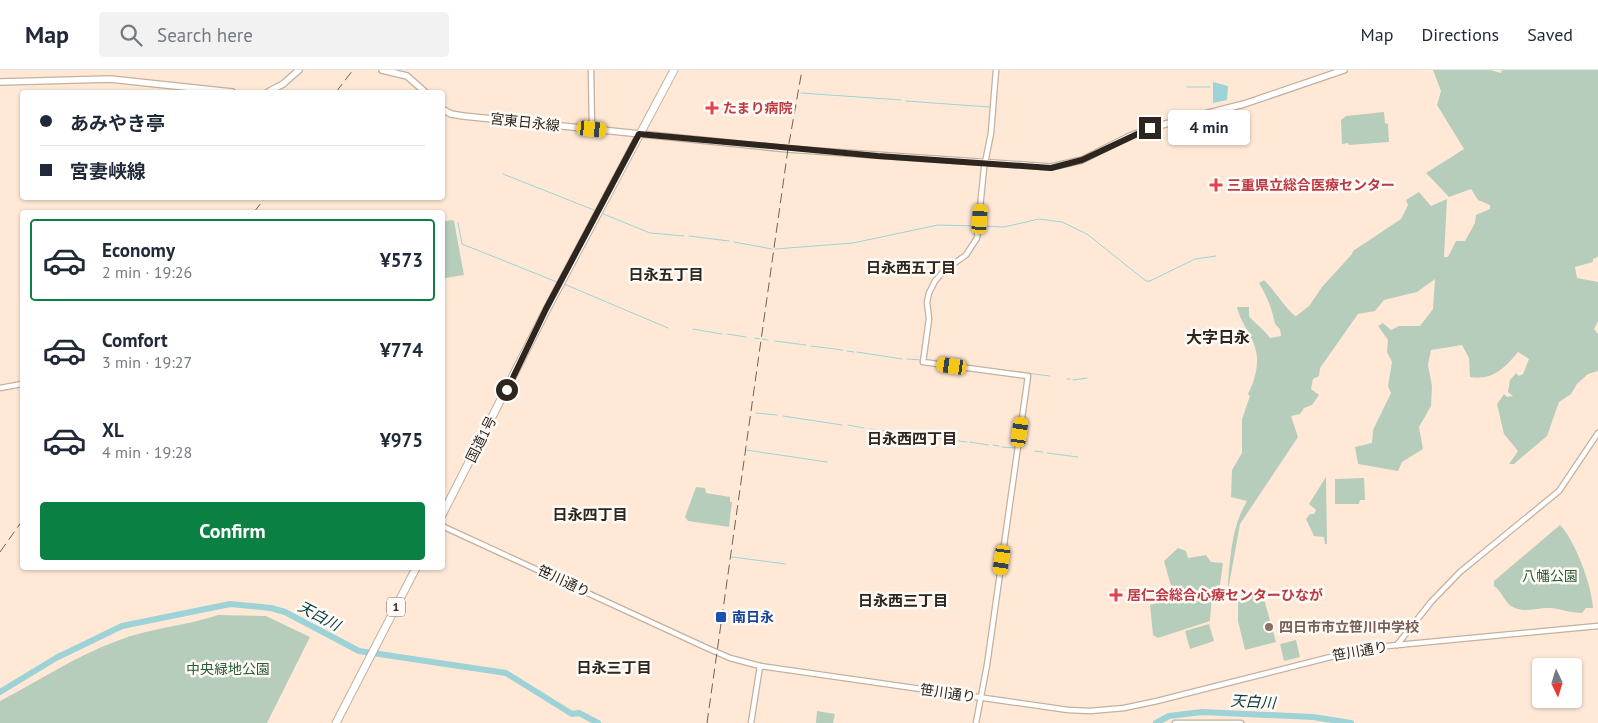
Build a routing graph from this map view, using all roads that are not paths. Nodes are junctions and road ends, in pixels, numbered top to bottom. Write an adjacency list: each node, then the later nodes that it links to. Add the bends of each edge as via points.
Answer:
1 (299, 70): 10 (main road)
2 (382, 70): 3 (main road)
3 (390, 70): 11 (main road, via 407,76)
4 (591, 70): 13 (street)
5 (674, 70): 14 (highway, 国道1号)
6 (996, 70): 15 (street)
7 (1344, 70): 15 (main road, 宮東日永線, via 1244,104 1150,128 1082,160 1061,166 1020,167)
8 (0, 82): 9 (main road, via 110,79)
9 (213, 90)
10 (272, 90)
11 (423, 90)
12 (445, 111): 13 (main road, 宮東日永線, via 463,116)
13 (592, 129): 14 (main road, 宮東日永線)
14 (639, 134): 15 (main road, 宮東日永線); 19 (highway, 国道1号)
15 (986, 163): 25 (street, via 978,226 971,250 940,274 929,293 923,362 1028,376)
16 (20, 384): 17 (street)
17 (0, 388)
18 (1598, 433): 23 (street, via 1558,491 1454,579 1430,602)
19 (445, 509)
20 (445, 527): 24 (street, 笹川通り, via 707,648)
21 (415, 570): 26 (highway, 1)
22 (1598, 626): 23 (street, 笹川通り)
23 (1397, 645): 25 (street, 笹川通り, via 1353,650 1113,710 1068,710)
24 (760, 666): 25 (street, 笹川通り); 27 (street)
25 (981, 698): 28 (street)
26 (336, 723)
27 (751, 723)
28 (976, 723)
29 (1175, 723): 30 (street)
30 (1241, 723)

